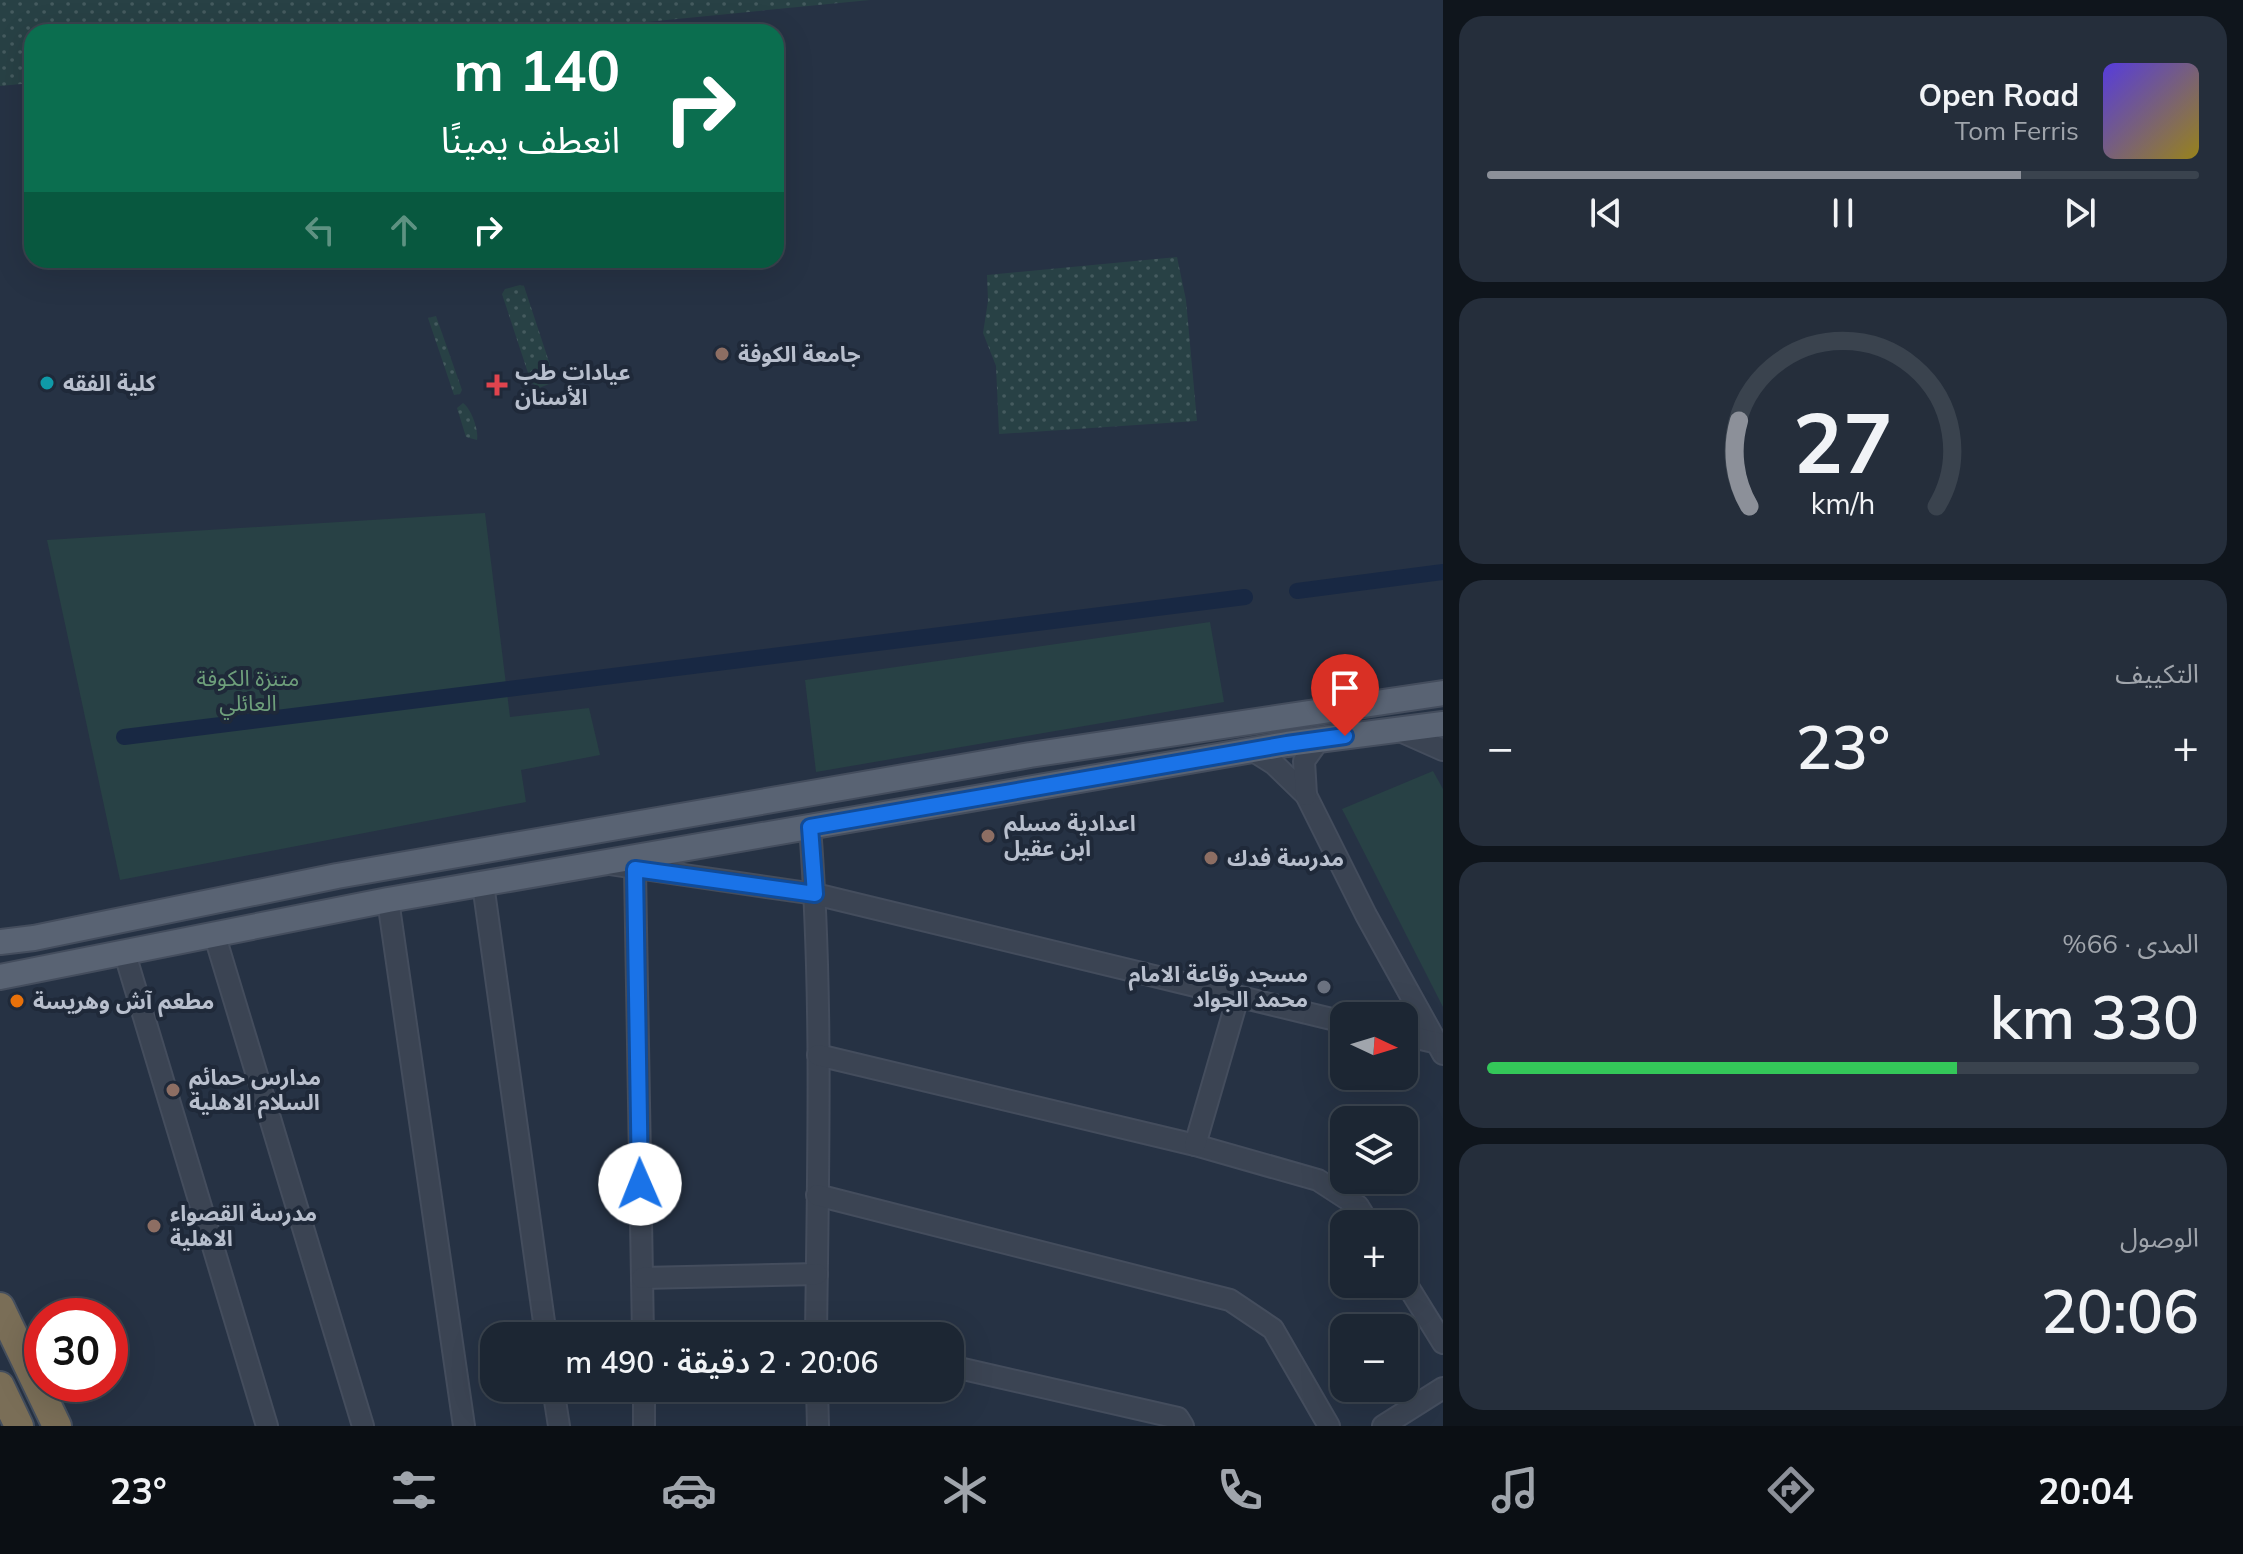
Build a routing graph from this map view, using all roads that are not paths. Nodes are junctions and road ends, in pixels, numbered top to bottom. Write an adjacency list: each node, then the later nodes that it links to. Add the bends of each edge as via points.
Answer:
1 (1443, 693): 8 (main road, via 1030,755)
2 (1443, 724): 3 (main road)
3 (1398, 730): 4 (main road); 6 (street)
4 (1319, 740): 5 (main road); 7 (street, via 1304,761)
5 (1252, 750): 7 (street); 9 (main road)
6 (1443, 750)
7 (1306, 795): 23 (street)
8 (743, 807): 10 (main road, via 737,814 738,827); 17 (main road, via 337,876)
9 (810, 827): 10 (main road); 14 (street)
10 (751, 837): 11 (main road)
11 (606, 863): 12 (street); 13 (main road)
12 (635, 869): 14 (street); 29 (street)
13 (483, 884): 15 (main road); 32 (street)
14 (815, 894): 20 (street); 24 (street)
15 (388, 900): 16 (main road); 44 (street)
16 (214, 933): 18 (main road); 43 (street)
17 (0, 942)
18 (125, 954): 19 (main road); 42 (street)
19 (0, 977)
20 (1238, 997): 21 (street); 25 (street)
21 (1330, 1019)
22 (1418, 1040): 23 (street)
23 (1440, 1049)
24 (818, 1055): 25 (street); 26 (street)
25 (1195, 1145): 27 (street, via 1318,1180)
26 (817, 1195): 28 (street); 49 (street, via 1230,1300 1273,1329)
27 (1360, 1210)
28 (817, 1274): 29 (street); 34 (street)
29 (642, 1278): 33 (street)
30 (1415, 1298): 35 (street)
31 (0, 1307): 41 (highway)
32 (544, 1322)
33 (643, 1322)
34 (817, 1322)
35 (1443, 1343)
36 (964, 1369): 48 (street, via 1178,1418)
37 (1443, 1388): 50 (street)
38 (555, 1402): 45 (street)
39 (644, 1402): 46 (street)
40 (817, 1402): 47 (street)
41 (57, 1426)
42 (267, 1426)
43 (363, 1426)
44 (464, 1426)
45 (559, 1426)
46 (644, 1426)
47 (818, 1426)
48 (1183, 1426)
49 (1329, 1426)
50 (1383, 1426)

